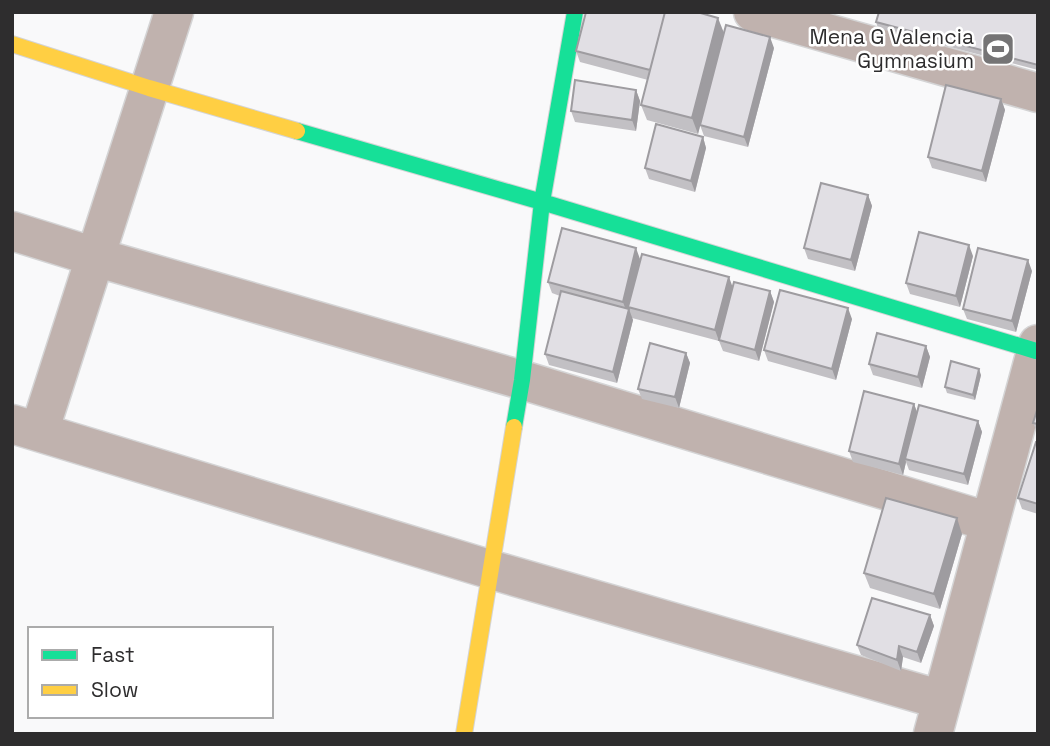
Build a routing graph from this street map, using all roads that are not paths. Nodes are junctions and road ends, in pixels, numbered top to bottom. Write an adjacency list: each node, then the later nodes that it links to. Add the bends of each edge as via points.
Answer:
1 (174, 12): 5 (street)
2 (575, 12): 7 (street)
3 (753, 12): 6 (street)
4 (12, 44): 5 (street)
5 (149, 88): 7 (street); 9 (street)
6 (1038, 93)
7 (542, 202): 10 (street); 11 (street)
8 (12, 231): 9 (street)
9 (94, 257): 11 (street); 12 (street)
10 (1037, 347): 13 (street)
11 (522, 380): 13 (street); 14 (street)
12 (25, 428): 14 (street)
13 (990, 522): 15 (street)
14 (492, 570): 15 (street); 16 (street)
15 (938, 717)
16 (464, 734)

